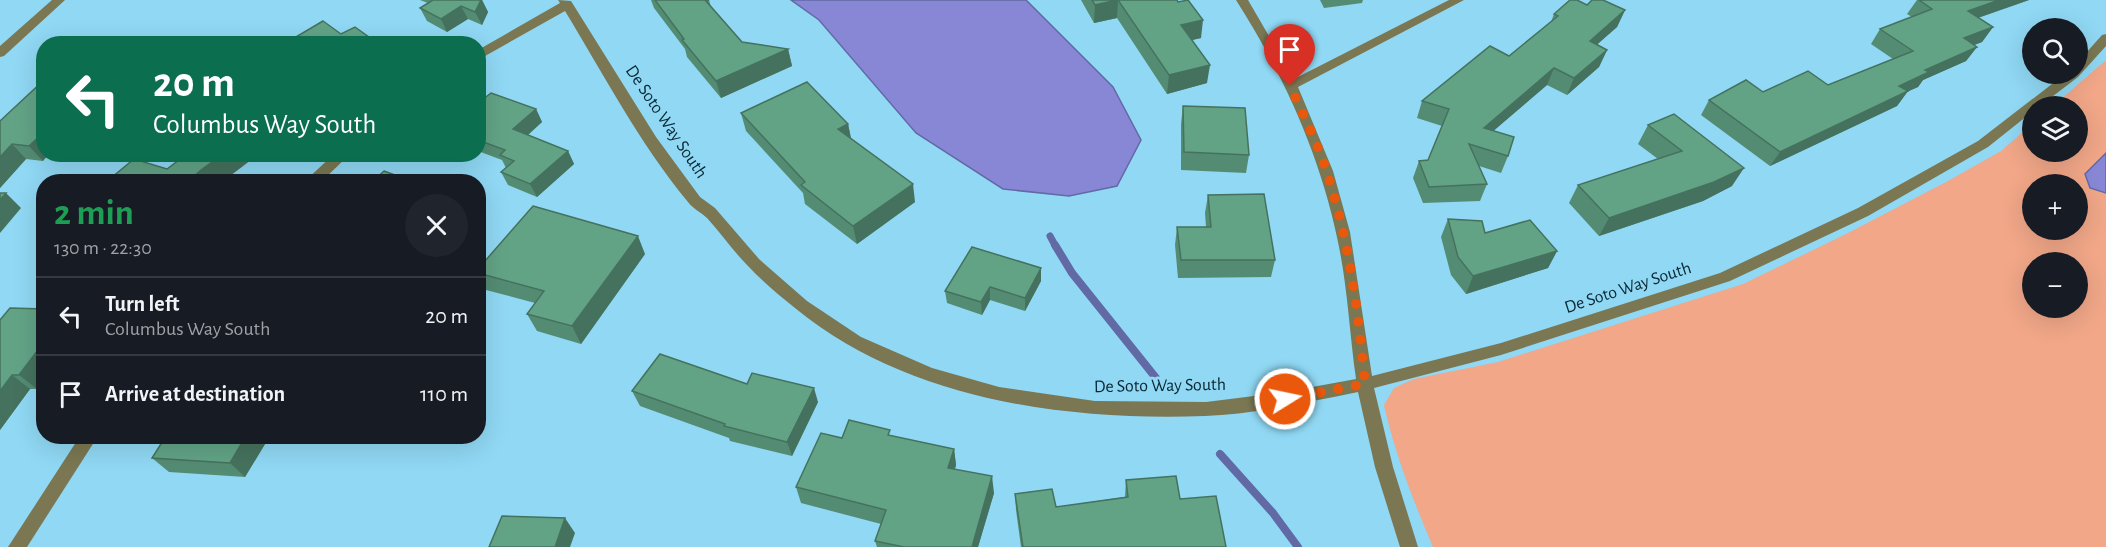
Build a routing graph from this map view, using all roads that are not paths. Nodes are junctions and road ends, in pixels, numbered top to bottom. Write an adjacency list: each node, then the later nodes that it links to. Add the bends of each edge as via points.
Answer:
1 (59, 0): 7 (street)
2 (1242, 0): 10 (street)
3 (1458, 0): 10 (street)
4 (565, 2): 6 (street); 13 (street, De Soto Way South, via 651,140 695,201 786,291 855,341 928,374 999,394 1095,408 1206,409)
5 (2106, 38): 8 (street)
6 (486, 51)
7 (0, 53)
8 (2088, 58)
9 (2060, 84): 13 (street, De Soto Way South, via 1983,144 1863,212 1725,277 1501,349)
10 (1290, 86): 13 (street, via 1322,158 1343,232 1358,309)
11 (334, 162): 12 (street)
12 (320, 174)
13 (1365, 384): 16 (street, via 1384,471)
14 (85, 444): 15 (street)
15 (17, 547)
16 (1409, 547)

